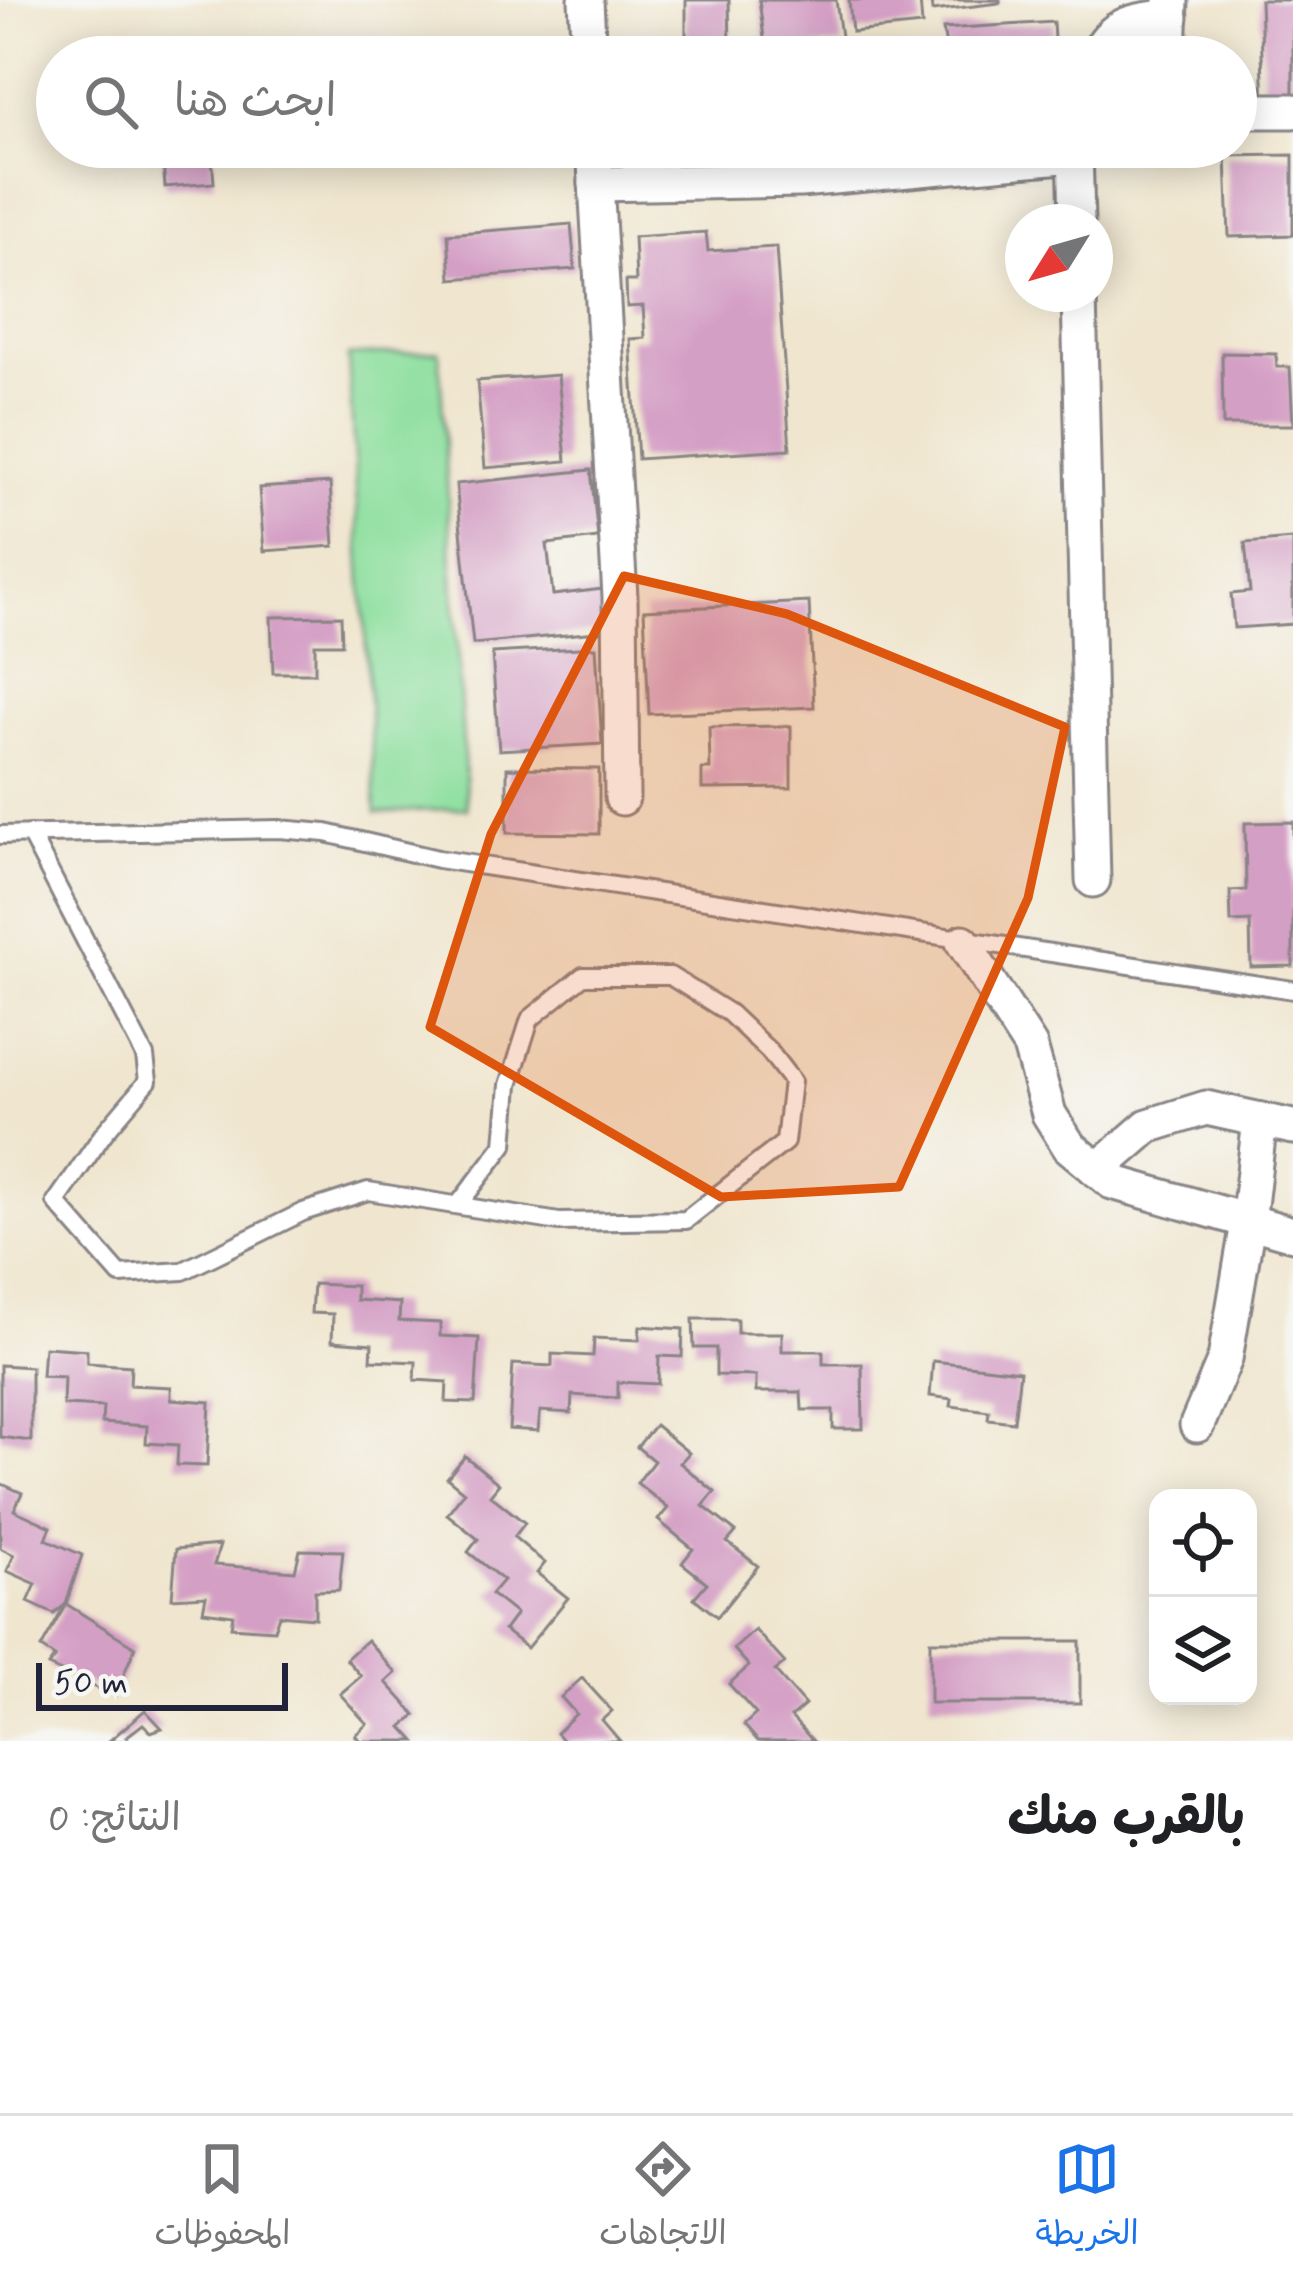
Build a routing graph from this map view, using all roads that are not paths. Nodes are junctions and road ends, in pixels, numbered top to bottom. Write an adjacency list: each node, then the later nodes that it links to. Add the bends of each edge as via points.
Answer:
1 (586, 0): 3 (street)
2 (1171, 9): 4 (street, via 1127,21)
3 (588, 36)
4 (1112, 36)
5 (1257, 111): 6 (street)
6 (1293, 111)
7 (595, 168): 10 (street)
8 (913, 168): 10 (street, via 800,180)
9 (1075, 168): 11 (street)
10 (596, 184): 13 (street, via 620,597)
11 (1076, 204)
12 (1079, 312): 16 (street)
13 (622, 799)
14 (30, 834): 15 (lane); 17 (lane, via 326,833 438,859); 21 (lane, via 145,1056 148,1082 56,1202 120,1275 183,1271 303,1212 368,1191)
15 (0, 835)
16 (1093, 880)
17 (963, 942): 18 (lane); 20 (street, via 1030,1046 1049,1114)
18 (1293, 990)
19 (1276, 1123): 20 (street, via 1206,1108 1148,1126); 22 (street)
20 (1097, 1170): 22 (street, via 1128,1188)
21 (459, 1204): 21 (lane, via 559,1222 686,1220 785,1142 792,1081 729,1013 670,976 583,976 530,1019 509,1085 504,1144)
22 (1248, 1223): 23 (street); 24 (street, via 1225,1359)
23 (1293, 1234)
24 (1197, 1425)

